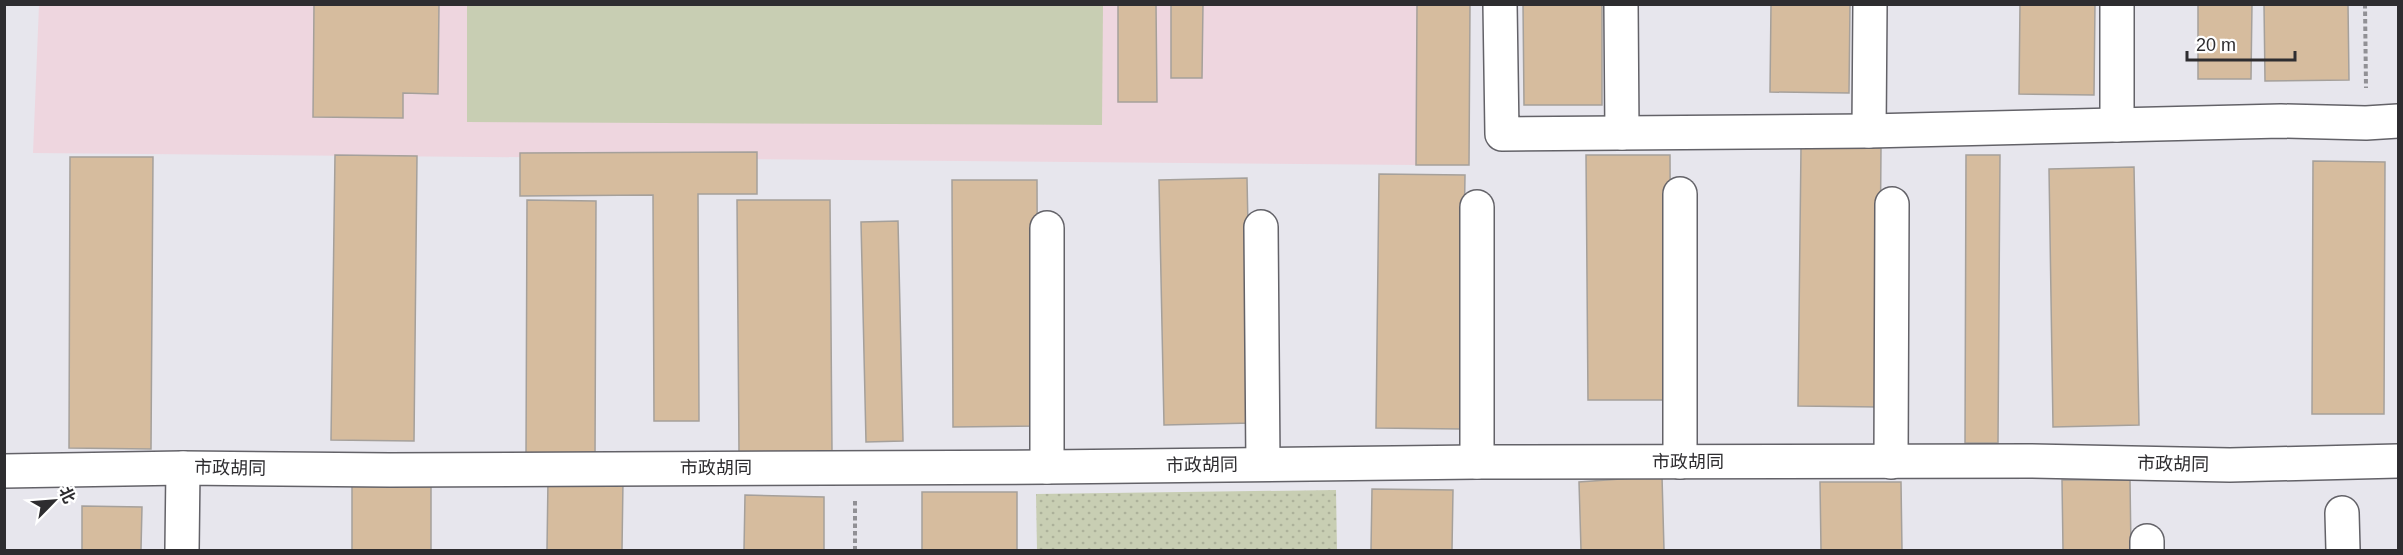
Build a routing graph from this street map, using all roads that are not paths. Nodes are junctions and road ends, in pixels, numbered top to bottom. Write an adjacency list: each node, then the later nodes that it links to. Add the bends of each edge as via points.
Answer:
1 (1500, 4): 8 (street, via 1502,134)
2 (1621, 4): 8 (street)
3 (1870, 4): 7 (street)
4 (2117, 4): 6 (street)
5 (2398, 122): 6 (street)
6 (2117, 125): 7 (street)
7 (1869, 131): 8 (street)
8 (1622, 133)
9 (1680, 194): 16 (street)
10 (1892, 204): 17 (street)
11 (1477, 207): 15 (street)
12 (1261, 227): 18 (street)
13 (1047, 228): 19 (street)
14 (2398, 461): 17 (street, 市政胡同, via 2230,465)
15 (1478, 462): 16 (street, 市政胡同); 18 (street, 市政胡同)
16 (1680, 462): 17 (street, 市政胡同)
17 (1891, 462)
18 (1263, 464): 19 (street, 市政胡同)
19 (1047, 467): 20 (street, 市政胡同)
20 (183, 468): 21 (street, 市政胡同); 23 (street)
21 (4, 471)
22 (2343, 513): 24 (street)
23 (182, 550)
24 (2343, 550)

